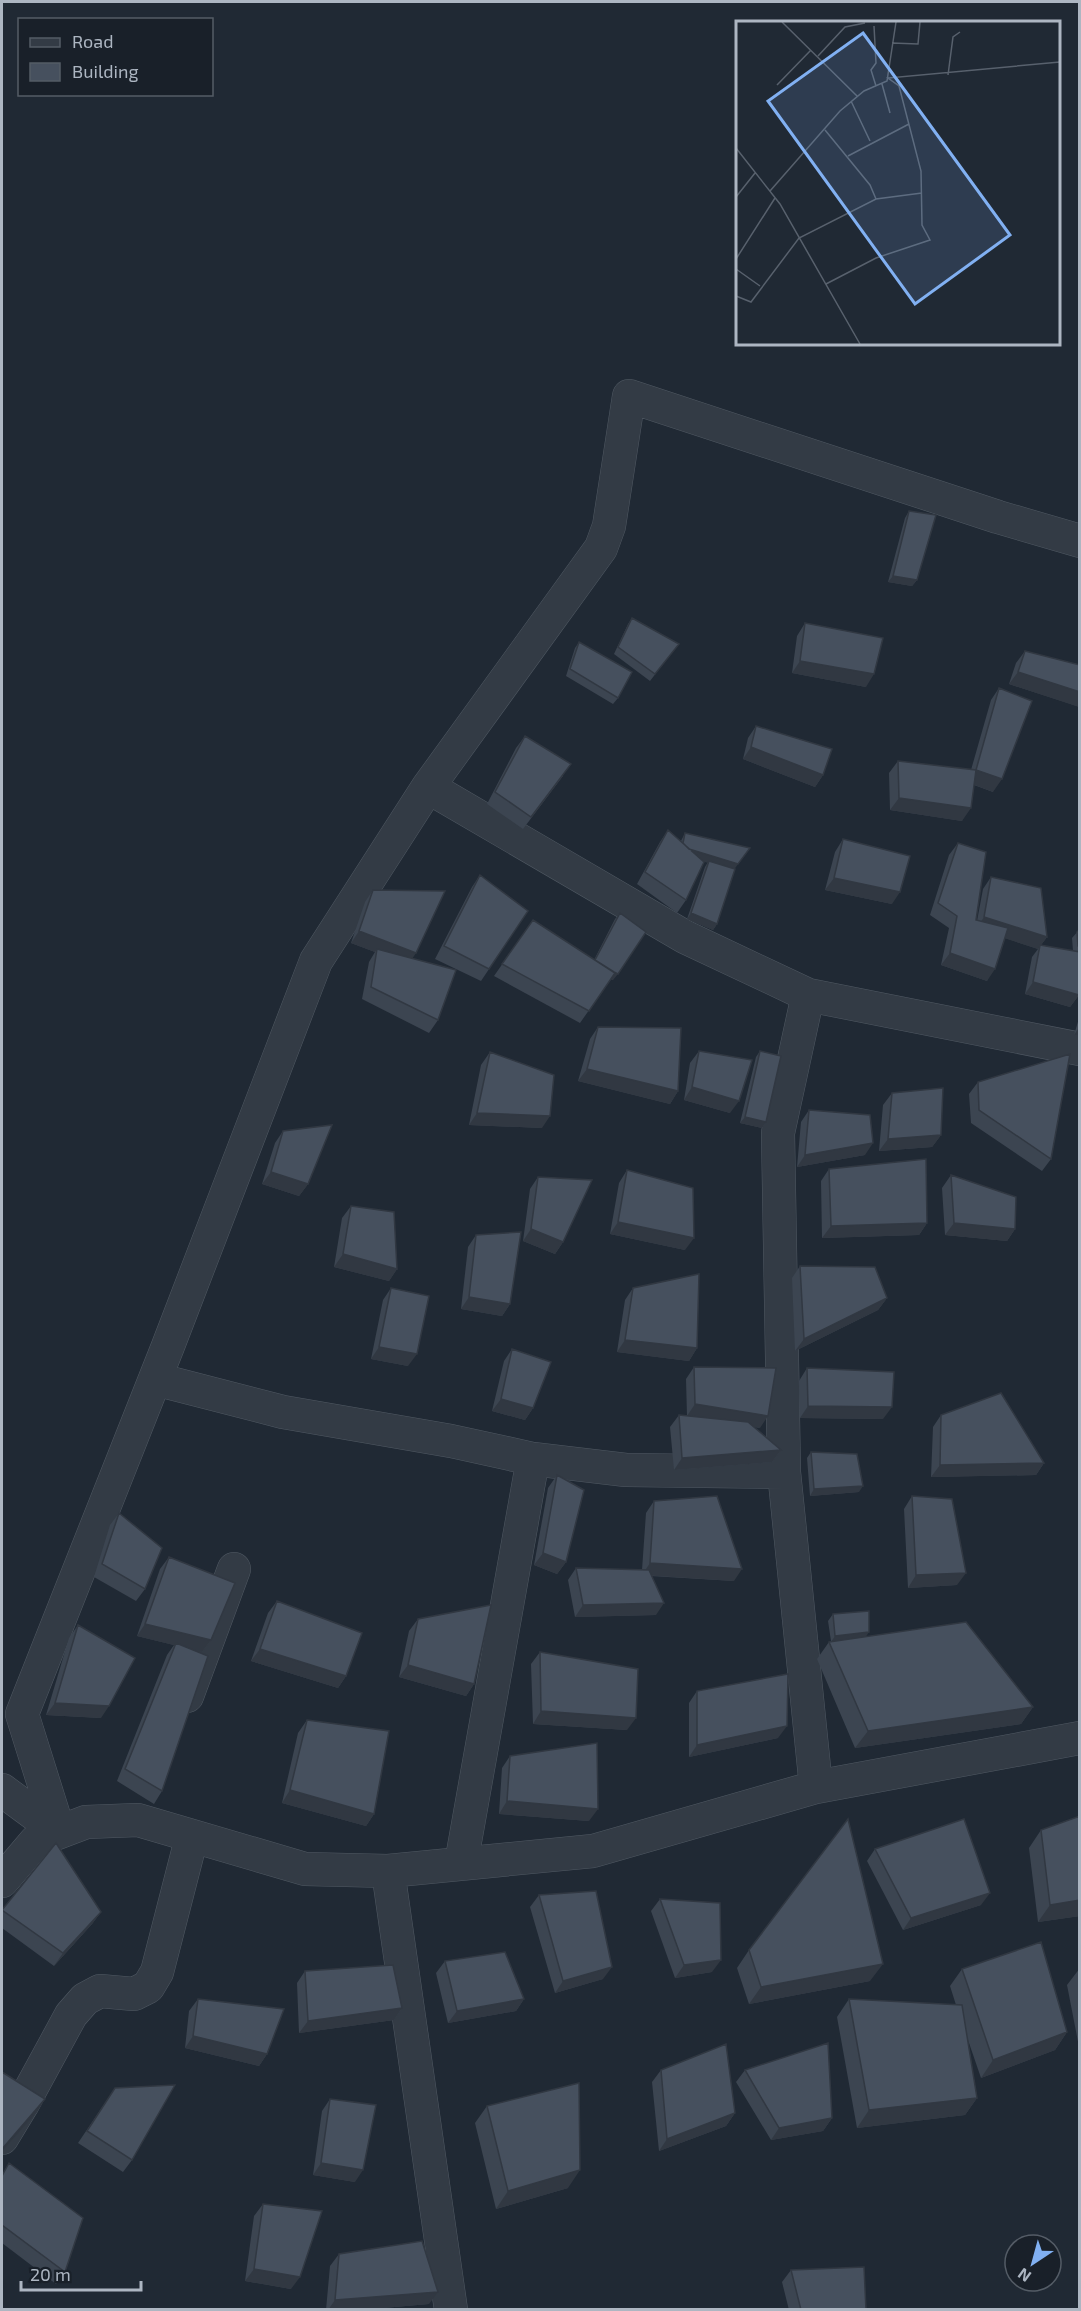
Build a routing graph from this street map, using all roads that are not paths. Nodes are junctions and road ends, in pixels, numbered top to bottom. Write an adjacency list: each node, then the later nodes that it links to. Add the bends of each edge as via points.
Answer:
1 (1080, 541): 2 (street, via 628,396 609,526 601,549)
2 (428, 788): 3 (street, via 685,938); 5 (street, via 316,961)
3 (808, 994): 4 (street); 7 (street, via 778,1133)
4 (1080, 1049)
5 (155, 1379): 6 (street, via 284,1412); 15 (street, via 22,1713)
6 (533, 1459): 7 (street, via 626,1470); 17 (street)
7 (784, 1472): 11 (street)
8 (234, 1569): 9 (street)
9 (176, 1724)
10 (1080, 1738): 11 (street)
11 (816, 1787): 17 (street, via 592,1851)
12 (151, 1788): 14 (street)
13 (2, 1790): 15 (street)
14 (138, 1820): 15 (street, via 86,1822); 16 (street)
15 (59, 1832): 19 (street, via 36,1841)
16 (192, 1836): 18 (street, via 305,1869); 20 (street, via 158,1972 148,1987 134,1994 100,1990 85,1999 71,2015)
17 (461, 1864): 18 (street)
18 (388, 1871): 21 (street)
19 (2, 1881)
20 (2, 2138)
21 (451, 2310)

